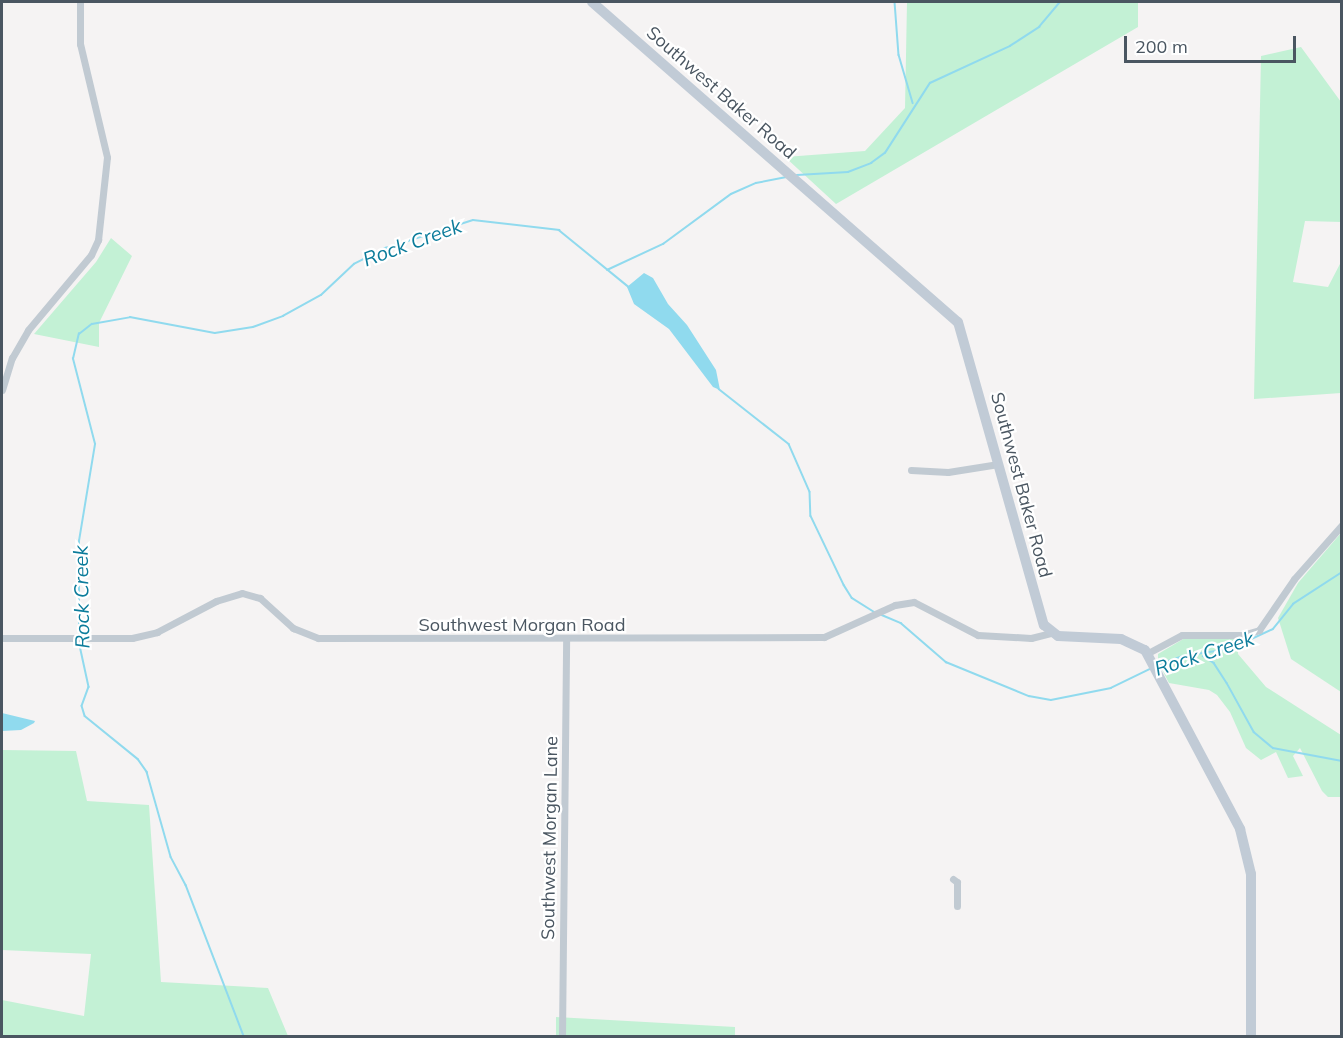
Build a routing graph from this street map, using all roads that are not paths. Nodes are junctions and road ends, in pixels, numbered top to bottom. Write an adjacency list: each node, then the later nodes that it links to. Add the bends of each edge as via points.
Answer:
1 (80, 2): 3 (street, via 80,44 107,157 98,240 91,255 28,330 12,358)
2 (592, 2): 4 (main road, Southwest Baker Road, via 953,315 964,336)
3 (2, 390)
4 (998, 464): 5 (street, via 948,472); 7 (main road, Southwest Baker Road, via 1039,613)
5 (911, 470)
6 (1341, 525): 10 (street, via 1259,630 1242,635 1182,635)
7 (1051, 633): 9 (street, Southwest Morgan Road, via 1031,638 978,635 914,602 895,605 824,638); 10 (main road, via 1068,638 1121,639)
8 (2, 638): 9 (street, Southwest Morgan Road, via 132,638 157,632 216,601 242,593 260,598 293,628 318,638)
9 (566, 639): 13 (street, Southwest Morgan Lane)
10 (1148, 653): 14 (main road, via 1246,847 1251,891)
11 (953, 879): 12 (street, via 957,882)
12 (957, 906)
13 (562, 1036)
14 (1251, 1036)

